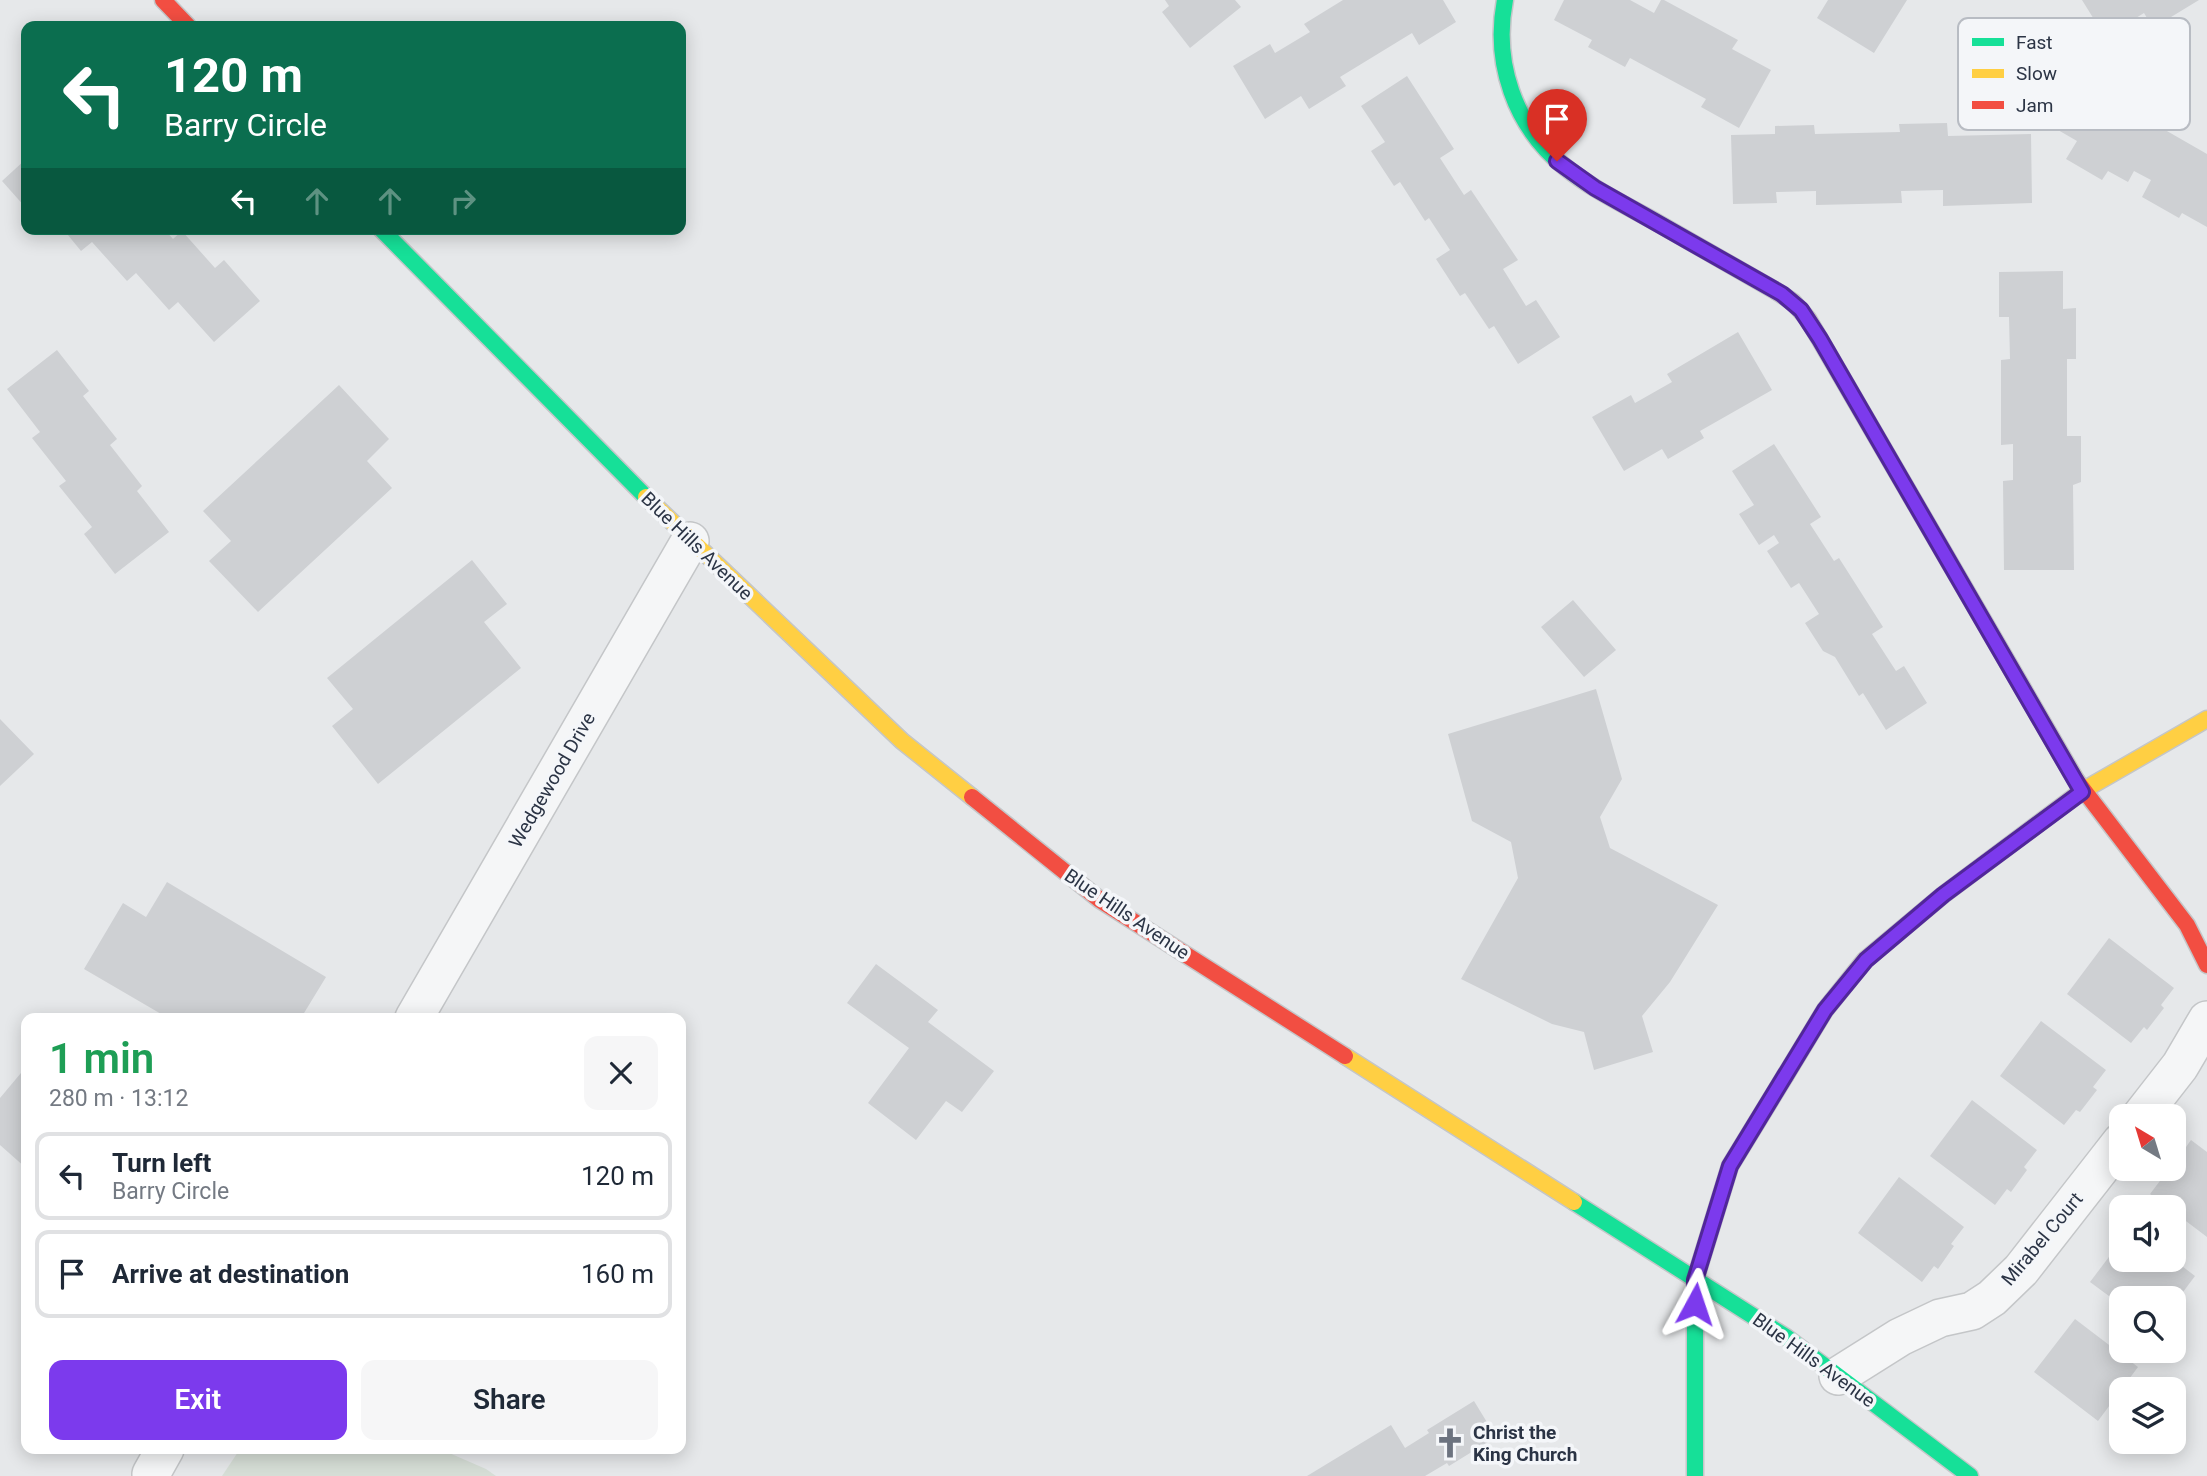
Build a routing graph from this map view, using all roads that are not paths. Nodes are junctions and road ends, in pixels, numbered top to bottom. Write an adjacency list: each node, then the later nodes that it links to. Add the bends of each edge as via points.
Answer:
1 (163, 0): 3 (main road)
2 (1505, 0): 7 (main road, via 1499,31 1501,65 1518,107 1548,151 1595,188 1782,294 1808,319)
3 (183, 21)
4 (388, 235): 5 (main road, Blue Hills Avenue)
5 (690, 541): 9 (street, Wedgewood Drive); 13 (main road, Blue Hills Avenue, via 902,741 1100,900)
6 (2207, 719): 7 (main road)
7 (2082, 792): 8 (main road, via 2187,925); 13 (main road, via 1943,895 1866,960 1825,1010 1730,1166)
8 (2207, 965)
9 (417, 1013)
10 (2207, 1020): 11 (street)
11 (2150, 1104)
12 (2109, 1157): 14 (street, Mirabel Court, via 2021,1270 1992,1298 1972,1311 1940,1318 1900,1337)
13 (1695, 1280): 14 (main road, Blue Hills Avenue); 15 (main road)
14 (1838, 1376): 16 (main road, Blue Hills Avenue)
15 (1695, 1476)
16 (1970, 1476)

